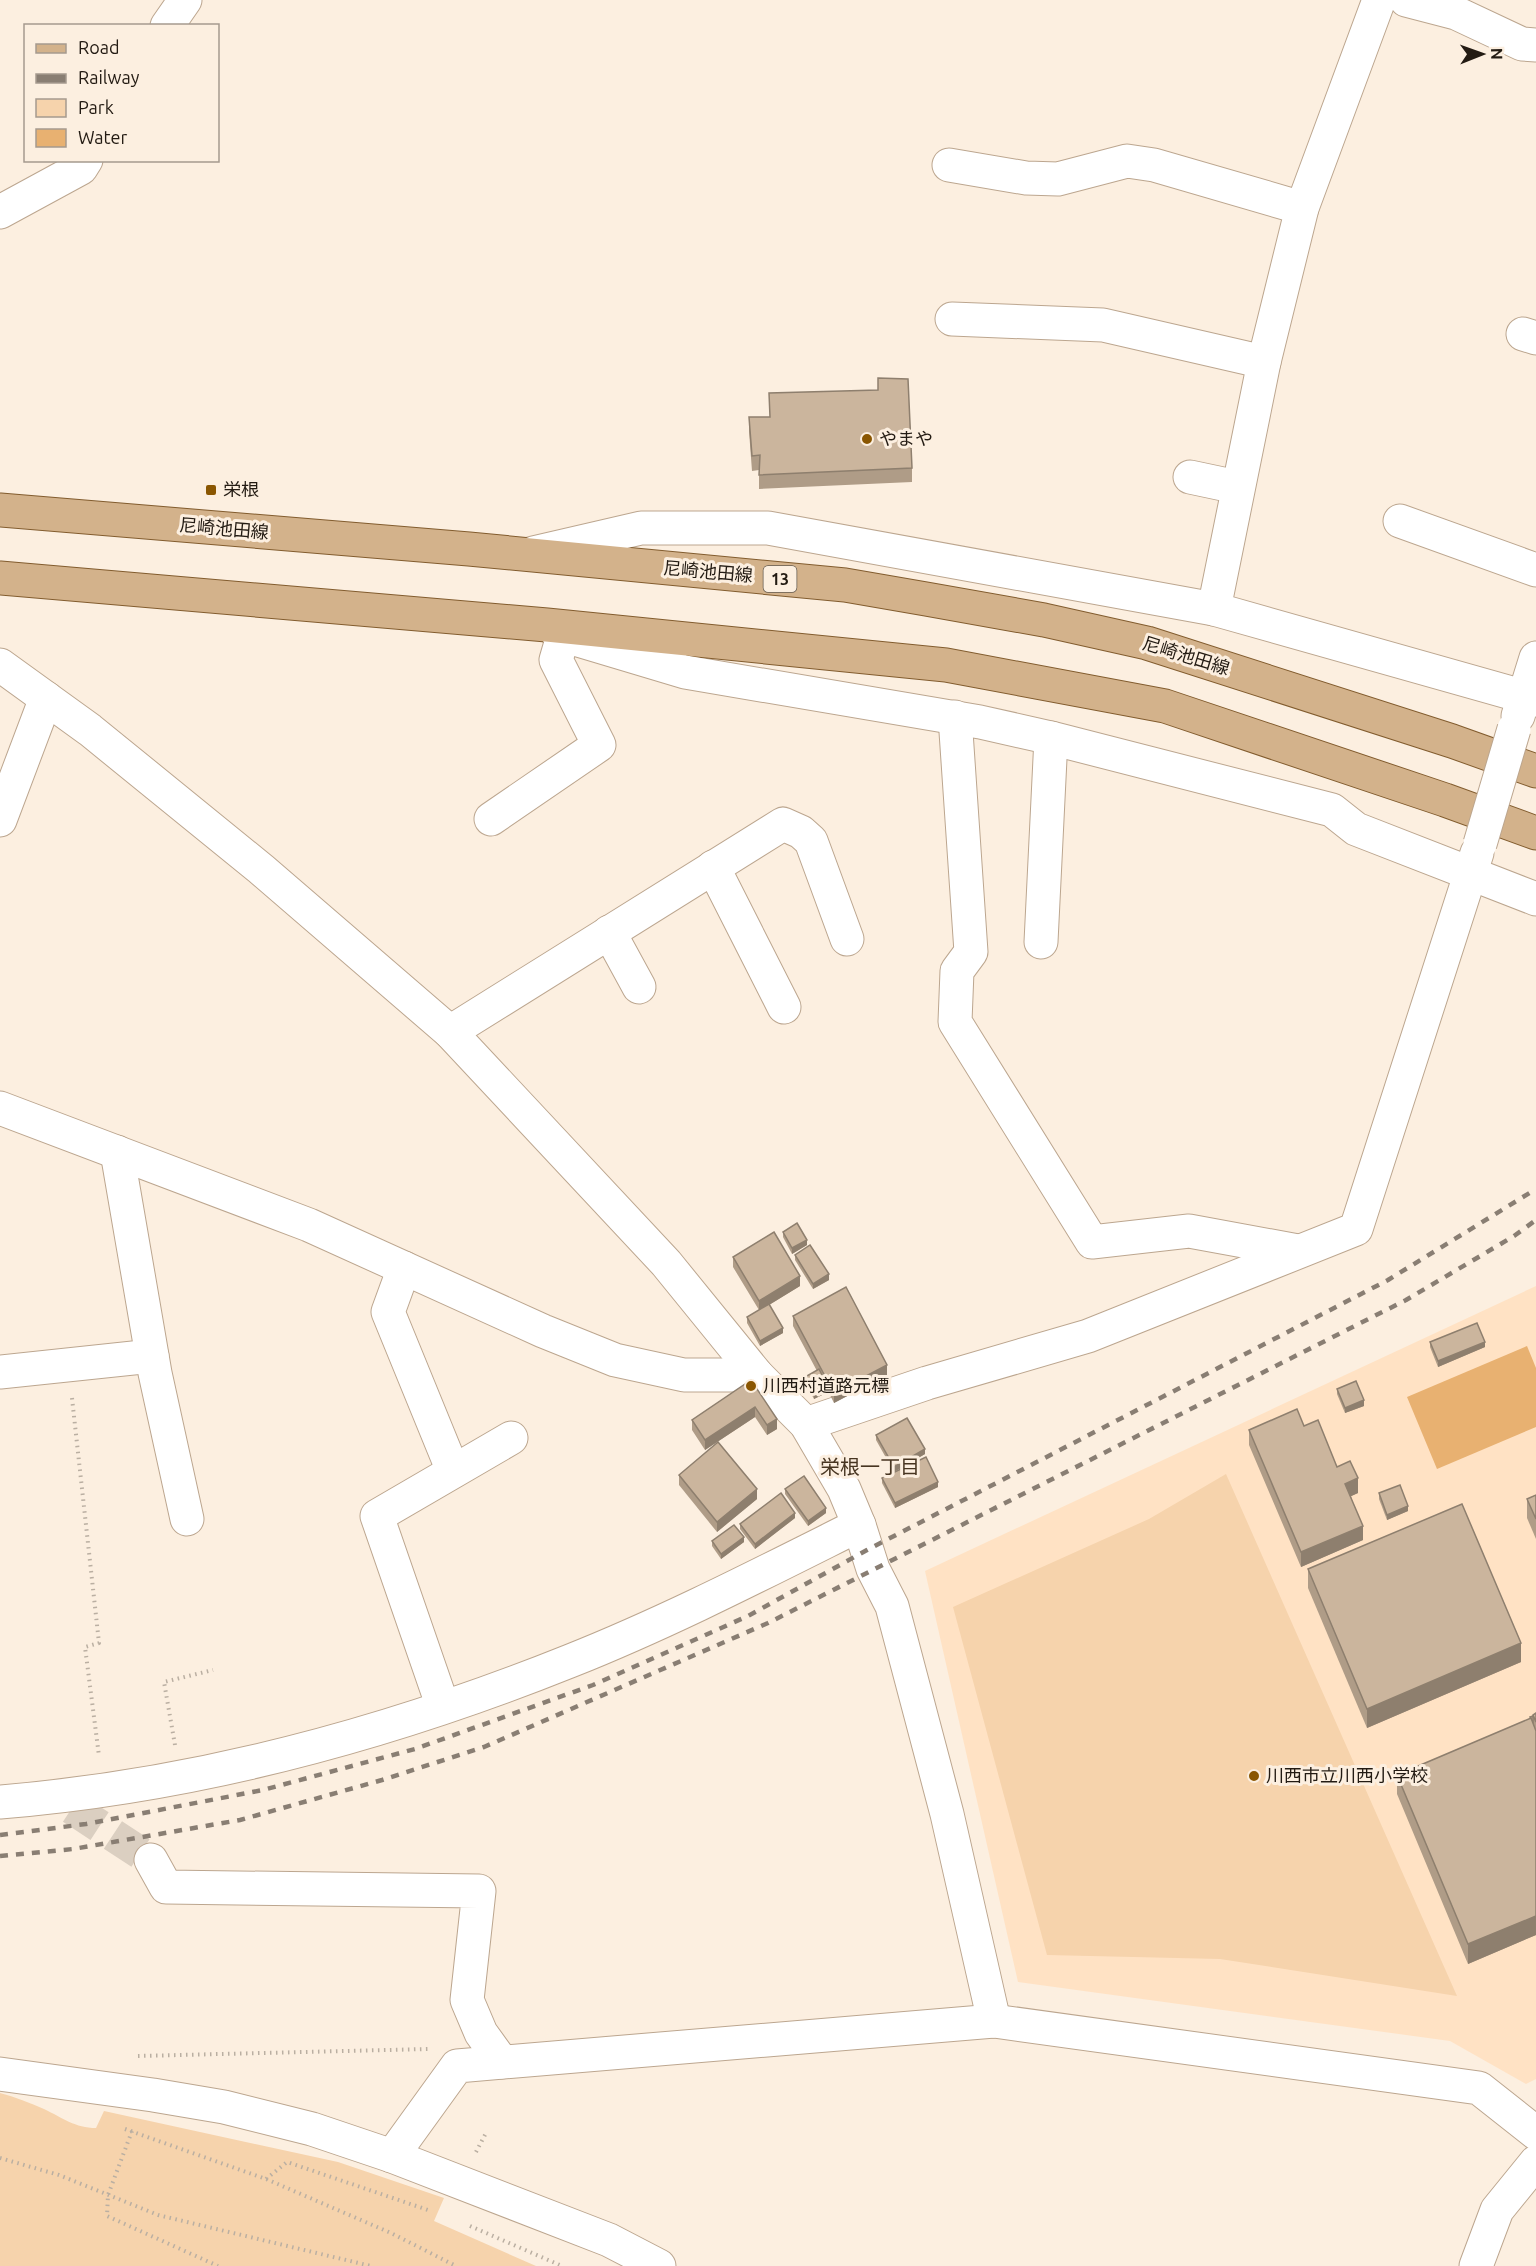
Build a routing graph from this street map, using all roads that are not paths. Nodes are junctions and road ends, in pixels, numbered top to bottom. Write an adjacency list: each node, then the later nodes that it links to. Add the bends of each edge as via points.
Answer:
1 (185, 0): 4 (street)
2 (1379, 0): 8 (street)
3 (1406, 0): 5 (street, via 1456,13 1522,44)
4 (168, 24)
5 (1536, 45)
6 (85, 162): 9 (street, via 81,168)
7 (949, 165): 8 (street, via 1026,178 1058,179 1127,161 1154,165)
8 (1302, 208): 11 (street)
9 (0, 212)
10 (952, 319): 11 (street, via 1103,325)
11 (1264, 362): 13 (street)
12 (1190, 477): 13 (street)
13 (1237, 487): 19 (street)
14 (0, 510): 16 (main road, 尼崎池田線 / 13)
15 (1400, 521): 17 (street)
16 (525, 555): 19 (street, via 641,528 768,528); 28 (main road, 尼崎池田線 / 13, via 845,585 1044,620 1148,644)
17 (1536, 570)
18 (0, 579): 20 (main road)
19 (1214, 609): 24 (street)
20 (522, 623): 21 (street); 31 (main road, via 946,665 1165,706)
21 (563, 636): 26 (street, via 685,672); 29 (street, via 556,660 599,745)
22 (1536, 658): 24 (street)
23 (0, 665): 25 (street)
24 (1530, 698): 33 (street, bridge, via 1514,729)
25 (46, 699): 30 (street); 40 (street, via 261,869)
26 (955, 717): 27 (street); 43 (street, via 970,952 957,971 955,1023 1092,1242 1189,1231)
27 (1051, 738): 33 (street, via 1332,810 1356,829); 37 (street)
28 (1536, 771)
29 (491, 819)
30 (0, 820)
31 (1536, 833)
32 (713, 867): 35 (street); 36 (street, via 783,824 801,832 812,841); 39 (street)
33 (1471, 874): 34 (street); 43 (street, via 1356,1229)
34 (1536, 899)
35 (609, 932): 38 (street); 40 (street)
36 (847, 939)
37 (1041, 942)
38 (639, 987)
39 (784, 1007)
40 (450, 1032): 47 (street, via 666,1263)
41 (0, 1108): 42 (street)
42 (117, 1152): 44 (street, via 309,1225); 45 (street)
43 (1298, 1251): 48 (street, via 1088,1336 927,1383)
44 (404, 1268): 47 (street, via 615,1360 684,1375); 50 (street, via 388,1312)
45 (152, 1356): 46 (street); 51 (street)
46 (0, 1372)
47 (758, 1375): 48 (street)
48 (806, 1424): 52 (street, via 844,1489)
49 (511, 1438): 50 (street)
50 (453, 1471): 53 (street, via 376,1516)
51 (187, 1519)
52 (859, 1525): 53 (street, via 714,1598 601,1648); 56 (street, via 873,1569 892,1606 948,1814)
53 (443, 1707): 54 (street, via 374,1730 227,1769 104,1790 65,1803)
54 (0, 1801)
55 (151, 1860): 57 (street, via 166,1887 479,1891 467,2000 481,2033)
56 (994, 2021): 57 (street); 59 (street, via 1479,2088)
57 (502, 2062): 60 (street, via 456,2066)
58 (0, 2074): 60 (street, via 224,2107 312,2129)
59 (1536, 2133)
60 (392, 2156): 62 (street, via 609,2240)
61 (1536, 2162): 63 (street, via 1497,2210)
62 (659, 2266)
63 (1476, 2266)

